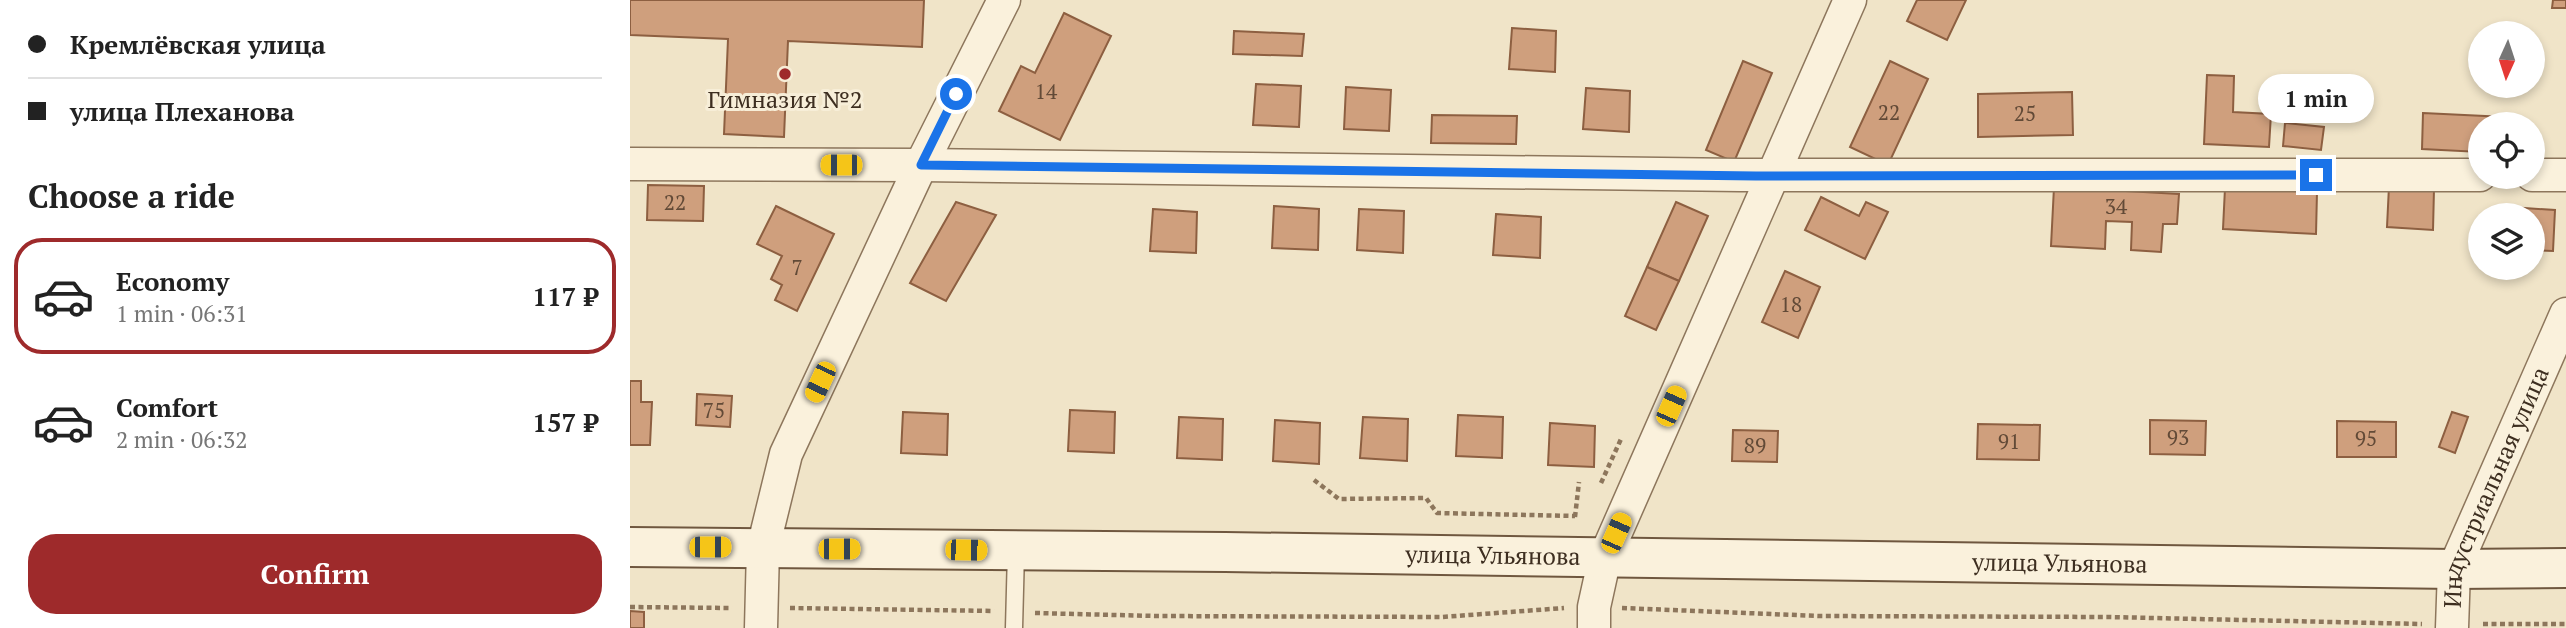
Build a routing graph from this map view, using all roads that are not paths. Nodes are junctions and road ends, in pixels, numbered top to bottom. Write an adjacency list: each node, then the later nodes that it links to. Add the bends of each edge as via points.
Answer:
1 (1004, 0): 4 (street)
2 (1850, 0): 8 (street)
3 (630, 164): 4 (street)
4 (921, 165): 8 (street); 11 (street, via 786,454)
5 (2468, 175): 8 (street)
6 (2545, 175): 7 (street)
7 (2566, 175)
8 (1771, 176): 13 (street)
9 (2566, 314): 15 (street, Индустриальная улица)
10 (630, 547): 11 (main road, улица Ульянова)
11 (763, 548): 12 (main road, улица Ульянова); 16 (street)
12 (1016, 551): 13 (main road, улица Ульянова); 17 (lane)
13 (1605, 557): 15 (main road, улица Ульянова); 18 (street)
14 (2566, 568): 15 (main road, улица Ульянова)
15 (2454, 569): 19 (street, Индустриальная улица)
16 (761, 628)
17 (1014, 628)
18 (1594, 628)
19 (2452, 628)

